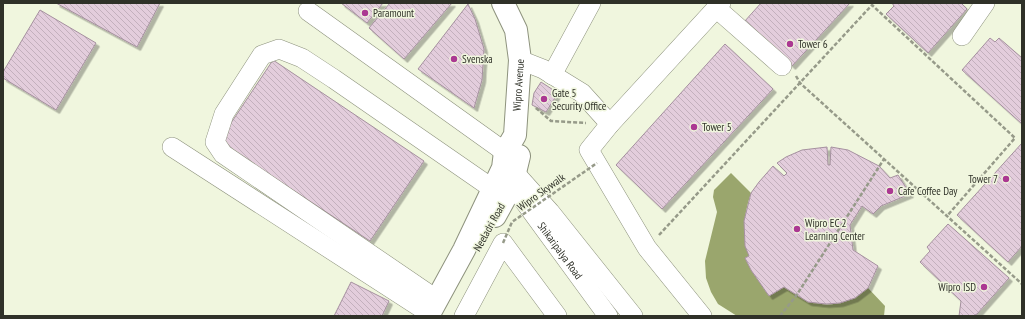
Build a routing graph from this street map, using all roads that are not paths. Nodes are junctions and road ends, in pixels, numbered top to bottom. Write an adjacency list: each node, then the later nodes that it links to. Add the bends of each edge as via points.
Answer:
1 (503, 3): 7 (main road, Wipro Avenue, via 516,30)
2 (591, 3): 9 (street)
3 (985, 3): 6 (street)
4 (719, 6): 8 (street); 10 (street)
5 (308, 11): 12 (street)
6 (962, 36)
7 (520, 60): 9 (street); 12 (main road, Wipro Avenue)
8 (788, 69)
9 (552, 75): 10 (street, via 582,93)
10 (610, 124): 18 (street, via 589,150 647,248)
11 (172, 147): 13 (street)
12 (506, 167): 13 (main road, Neeladri Road); 13 (street, via 334,79 302,58 279,49 262,55 224,114 215,142 223,154); 16 (street, Shikaripalya Road); 17 (street, via 550,212)
13 (433, 311)
14 (464, 316): 15 (street, via 503,242)
15 (557, 316)
16 (608, 316)
17 (633, 316)
18 (702, 316)

